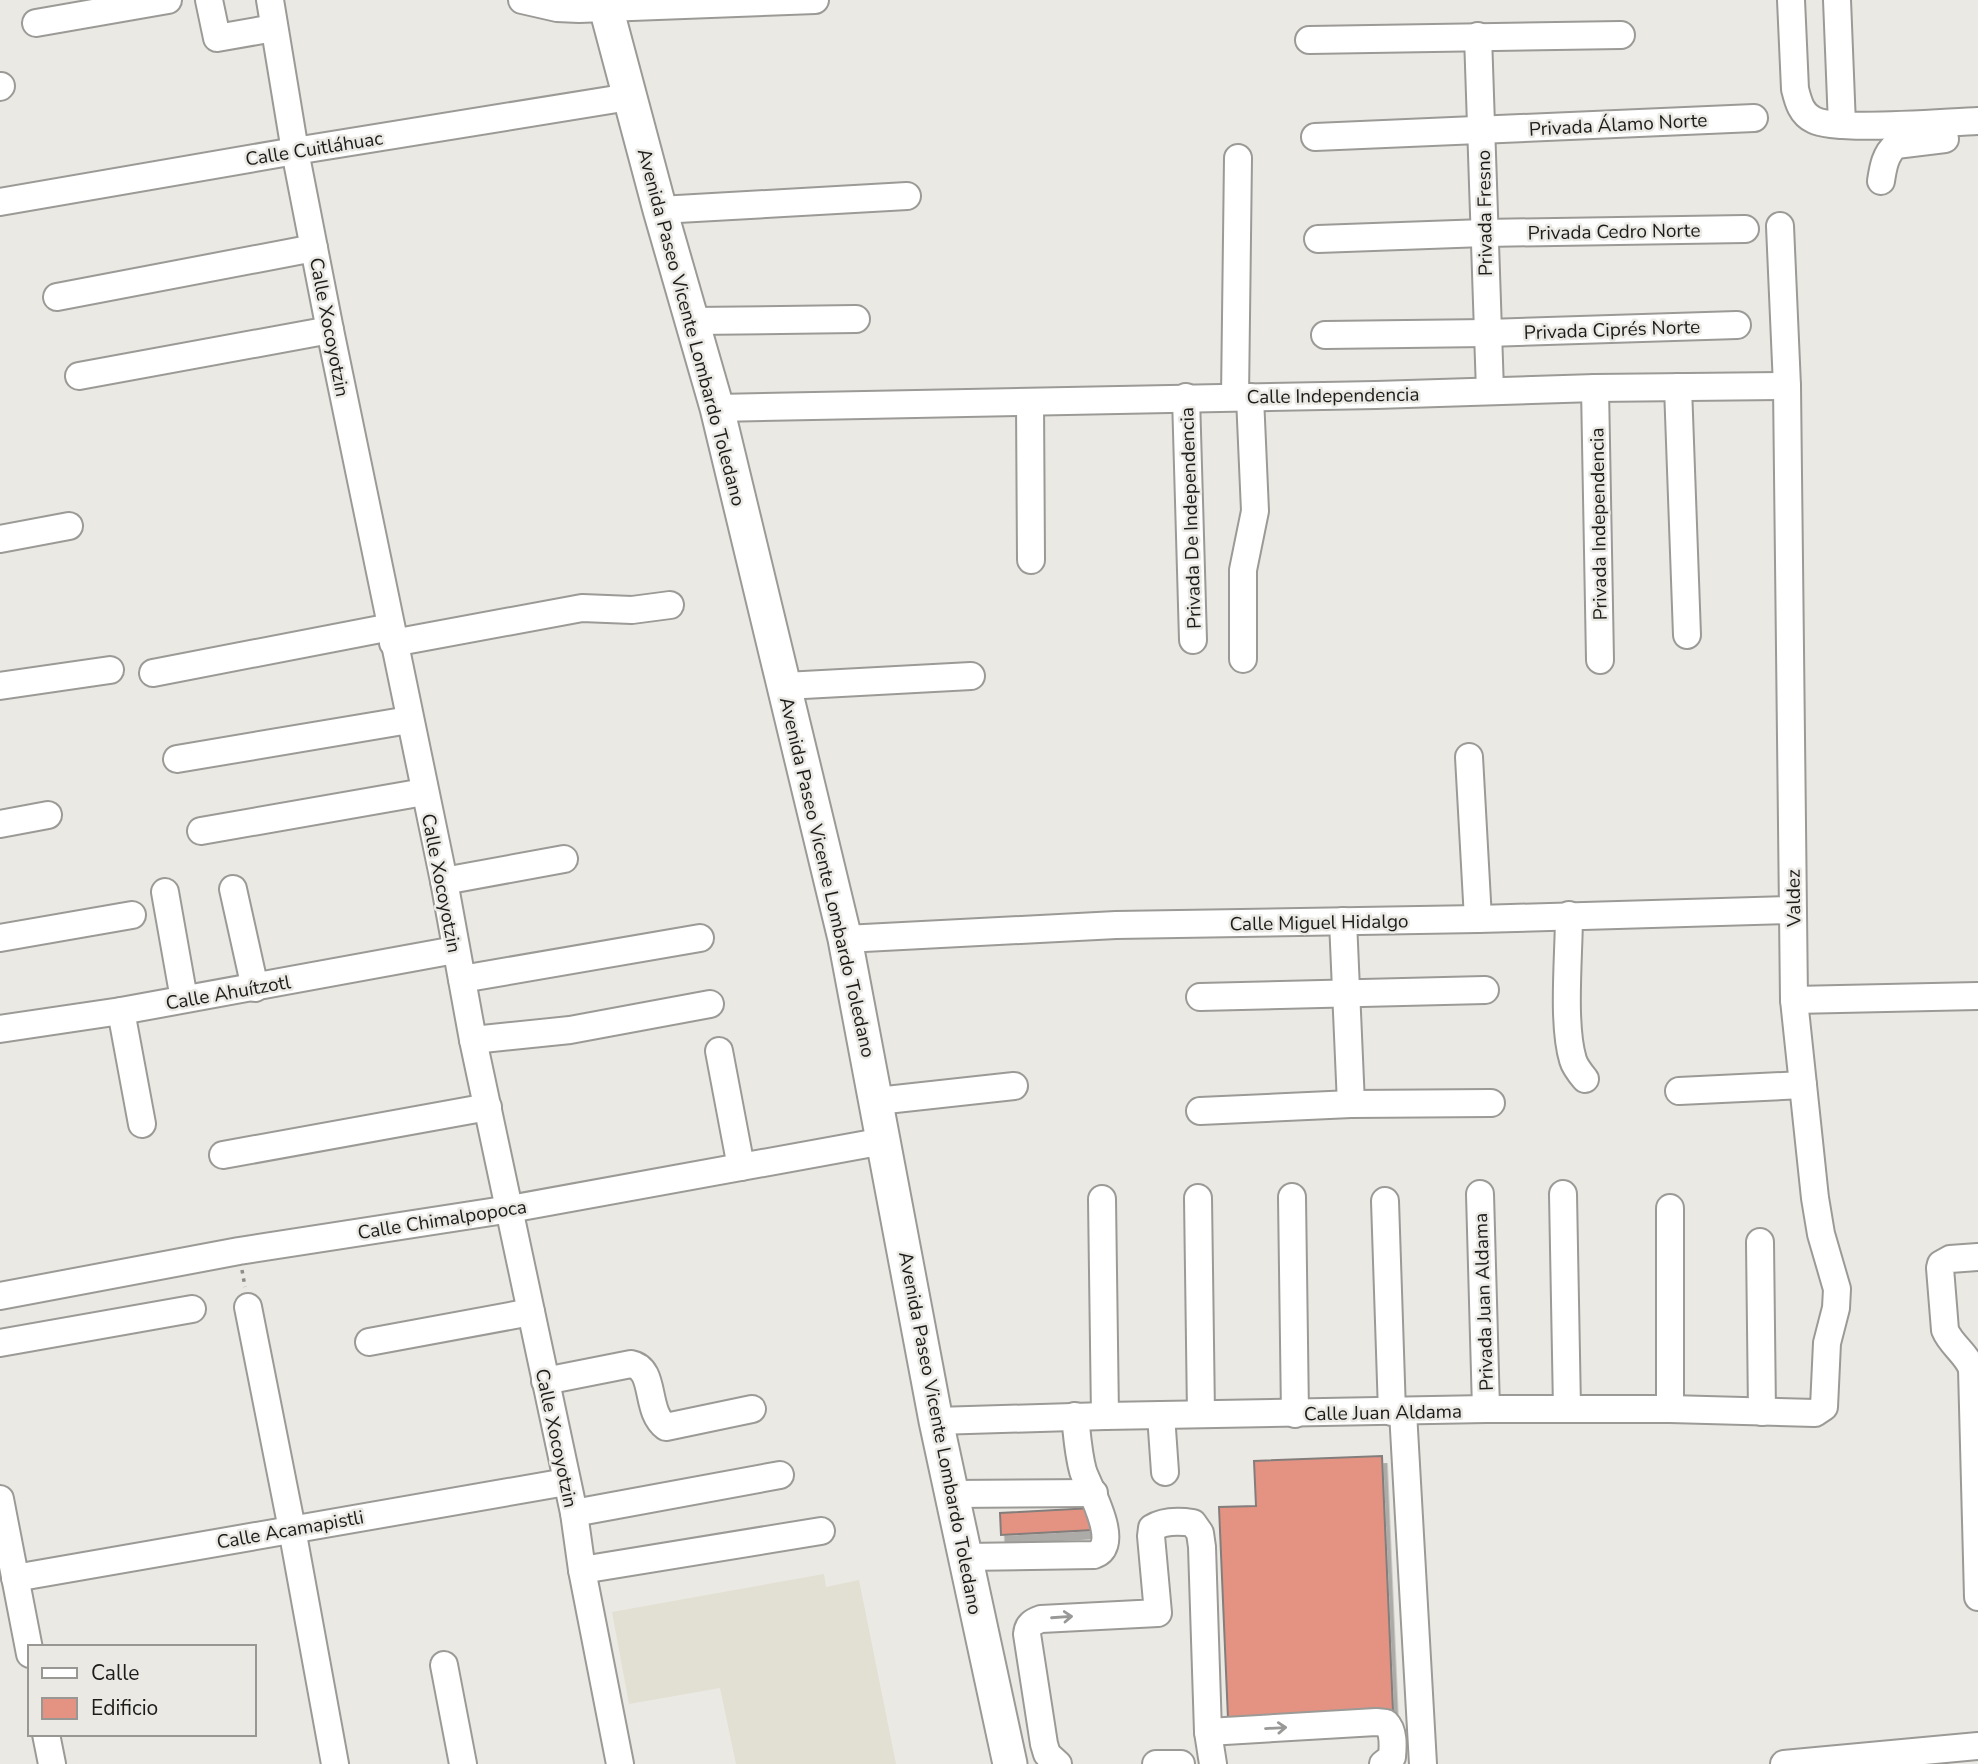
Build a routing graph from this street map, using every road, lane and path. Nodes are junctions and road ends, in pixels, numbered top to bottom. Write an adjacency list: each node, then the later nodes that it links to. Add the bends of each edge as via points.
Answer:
1 (169, 0): 9 (street)
2 (209, 0): 10 (street, via 217,38)
3 (270, 0): 10 (street, Calle Xocoyotzin)
4 (522, 0): 8 (street, via 557,8)
5 (816, 0): 8 (street)
6 (1791, 0): 17 (street, via 1798,103 1813,120)
7 (1837, 0): 17 (street)
8 (605, 4): 14 (main road, Avenida Paseo Vicente Lombardo Toledano)
9 (36, 23)
10 (274, 29): 21 (street, Calle Xocoyotzin)
11 (1610, 35): 12 (street)
12 (1478, 36): 13 (street); 18 (street, Privada Fresno)
13 (1309, 40)
14 (629, 97): 21 (street, Calle Cuitláhuac); 26 (main road, Avenida Paseo Vicente Lombardo Toledano)
15 (1754, 118): 18 (street, Privada Álamo Norte)
16 (1978, 121): 17 (street)
17 (1842, 125)
18 (1482, 130): 19 (street, Privada Álamo Norte); 29 (street, Privada Fresno)
19 (1315, 138)
20 (1978, 138): 23 (street, via 1896,145 1890,150)
21 (295, 151): 25 (street, Calle Cuitláhuac); 31 (street, Calle Xocoyotzin)
22 (1238, 158): 45 (street)
23 (1881, 181)
24 (907, 196): 26 (street)
25 (0, 202)
26 (660, 210): 34 (main road, Avenida Paseo Vicente Lombardo Toledano)
27 (1780, 226): 40 (street)
28 (1745, 229): 29 (street, Privada Cedro Norte)
29 (1484, 233): 30 (street, Privada Cedro Norte); 37 (street, Privada Fresno)
30 (1318, 236)
31 (314, 248): 32 (street); 36 (street, Calle Xocoyotzin)
32 (57, 297)
33 (856, 319): 34 (street)
34 (693, 321): 47 (main road, Avenida Paseo Vicente Lombardo Toledano)
35 (1737, 325): 37 (street, Privada Ciprés Norte)
36 (330, 330): 39 (street); 52 (street, Calle Xocoyotzin)
37 (1487, 333): 38 (street, Privada Ciprés Norte); 43 (street, Privada Fresno)
38 (1325, 335)
39 (79, 376)
40 (1787, 386): 41 (street, Calle Independencia); 73 (street, Valdez)
41 (1678, 387): 42 (street, Calle Independencia); 53 (street)
42 (1595, 388): 43 (street, Calle Independencia); 56 (street, Privada Independencia)
43 (1490, 391): 45 (street, Calle Independencia)
44 (1186, 397): 45 (street, Calle Independencia); 46 (street, Calle Independencia); 54 (street, Privada De Independencia)
45 (1242, 397): 55 (street, via 1255,511 1243,570)
46 (1030, 402): 47 (street, Calle Independencia); 50 (street)
47 (717, 408): 60 (main road, Avenida Paseo Vicente Lombardo Toledano)
48 (69, 526): 49 (street)
49 (0, 539)
50 (1031, 560)
51 (670, 605): 52 (street, via 632,610 582,608)
52 (392, 635): 58 (street); 62 (street, Calle Xocoyotzin)
53 (1687, 635)
54 (1193, 640)
55 (1242, 659)
56 (1600, 660)
57 (110, 670): 61 (street)
58 (153, 673)
59 (971, 676): 60 (street)
60 (785, 686): 80 (main road, Avenida Paseo Vicente Lombardo Toledano)
61 (0, 687)
62 (410, 720): 64 (street); 65 (street, Calle Xocoyotzin)
63 (1469, 757): 76 (street)
64 (177, 759)
65 (424, 792): 68 (street); 70 (street, Calle Xocoyotzin)
66 (48, 815): 67 (street)
67 (0, 824)
68 (201, 831)
69 (565, 859): 70 (street)
70 (444, 881): 81 (street, Calle Xocoyotzin)
71 (233, 889): 83 (street)
72 (165, 892): 88 (street)
73 (1793, 910): 75 (street, Calle Miguel Hidalgo); 89 (street, Valdez)
74 (132, 915): 78 (street)
75 (1569, 915): 76 (street, Calle Miguel Hidalgo); 95 (street, via 1570,1048)
76 (1478, 919): 77 (street, Calle Miguel Hidalgo)
77 (1343, 921): 80 (street, Calle Miguel Hidalgo, via 1116,925); 85 (street)
78 (0, 938)
79 (700, 938): 82 (street)
80 (845, 939): 99 (main road, Avenida Paseo Vicente Lombardo Toledano)
81 (455, 950): 82 (street, Calle Xocoyotzin); 83 (street, Calle Ahuítzotl)
82 (463, 979): 93 (street, Calle Xocoyotzin)
83 (255, 988): 88 (street, Calle Ahuítzotl)
84 (1485, 990): 85 (street)
85 (1345, 993): 87 (street); 101 (street)
86 (1978, 996): 89 (street)
87 (1200, 997)
88 (184, 999): 91 (street, Calle Ahuítzotl)
89 (1794, 1000): 96 (street, Valdez)
90 (710, 1004): 93 (street, via 570,1030)
91 (121, 1011): 92 (street, Calle Ahuítzotl); 104 (street)
92 (0, 1029)
93 (473, 1040): 102 (street, Calle Xocoyotzin)
94 (719, 1051): 107 (street)
95 (1585, 1079)
96 (1803, 1085): 98 (street); 127 (street, Valdez, via 1815,1198 1837,1289 1827,1343)
97 (1014, 1086): 99 (street)
98 (1679, 1091)
99 (877, 1101): 105 (main road, Avenida Paseo Vicente Lombardo Toledano)
100 (1491, 1103): 101 (street)
101 (1351, 1104): 103 (street)
102 (488, 1107): 106 (street); 115 (street, Calle Xocoyotzin)
103 (1200, 1111)
104 (142, 1124)
105 (884, 1141): 107 (street, Calle Chimalpopoca); 139 (main road, Avenida Paseo Vicente Lombardo Toledano)
106 (223, 1155)
107 (741, 1167): 115 (street, Calle Chimalpopoca)
108 (1480, 1194): 130 (street, Privada Juan Aldama)
109 (1563, 1194): 128 (street)
110 (1292, 1197): 135 (street)
111 (1198, 1198): 134 (street)
112 (1102, 1199): 138 (street)
113 (1385, 1201): 132 (street)
114 (1670, 1208): 131 (street)
115 (510, 1209): 117 (street, Calle Chimalpopoca); 122 (street, Calle Xocoyotzin)
116 (1760, 1242): 133 (street)
117 (239, 1251): 119 (street, Calle Chimalpopoca); 120 (path)
118 (1978, 1257): 125 (street, via 1950,1259 1940,1268 1948,1339)
119 (0, 1296)
120 (248, 1307): 148 (street)
121 (192, 1309): 124 (street)
122 (531, 1312): 123 (street); 126 (street, Calle Xocoyotzin)
123 (369, 1342)
124 (0, 1343)
125 (1972, 1357): 140 (street)
126 (545, 1381): 129 (street, via 639,1366 645,1372 654,1412 666,1427); 143 (street, Calle Xocoyotzin)
127 (1826, 1404): 133 (street, Calle Juan Aldama, via 1815,1412)
128 (1567, 1408): 130 (street, Calle Juan Aldama); 131 (street, Calle Juan Aldama)
129 (752, 1409)
130 (1486, 1409): 132 (street, Calle Juan Aldama)
131 (1670, 1409): 133 (street, Calle Juan Aldama)
132 (1398, 1412): 135 (street, Calle Juan Aldama); 171 (street)
133 (1762, 1412)
134 (1202, 1414): 135 (street, Calle Juan Aldama); 136 (street, Calle Juan Aldama)
135 (1295, 1414)
136 (1161, 1415): 138 (street, Calle Juan Aldama); 141 (street)
137 (1075, 1416): 138 (street, Calle Juan Aldama); 139 (street, Calle Juan Aldama); 145 (street, via 1081,1463)
138 (1105, 1416)
139 (936, 1422): 144 (main road, Avenida Paseo Vicente Lombardo Toledano)
140 (1976, 1462): 151 (street)
141 (1165, 1472)
142 (780, 1475): 147 (street)
143 (566, 1482): 147 (street, Calle Xocoyotzin); 148 (street, Calle Acamapistli)
144 (950, 1493): 145 (street); 150 (main road, Avenida Paseo Vicente Lombardo Toledano)
145 (1094, 1493): 150 (street, via 1104,1527 1104,1547 1098,1554)
146 (0, 1499): 153 (street)
147 (574, 1513): 152 (street, Calle Xocoyotzin)
148 (292, 1529): 153 (street, Calle Acamapistli); 163 (street)
149 (821, 1531): 152 (street)
150 (964, 1557): 158 (main road, Avenida Paseo Vicente Lombardo Toledano)
151 (1978, 1565): 154 (street)
152 (582, 1570): 165 (street, Calle Xocoyotzin)
153 (15, 1578): 155 (street)
154 (1978, 1597)
155 (28, 1645)
156 (1032, 1664): 158 (street); 161 (street, one-way to 161, via 1027,1634 1033,1622 1158,1613 1152,1528 1193,1523 1202,1547); 167 (street, via 1047,1754)
157 (444, 1665): 164 (street)
158 (990, 1671): 166 (main road, Avenida Paseo Vicente Lombardo Toledano)
159 (46, 1736): 162 (street)
160 (1978, 1746): 172 (street)
161 (1209, 1753): 170 (street, one-way to 170, via 1376,1722 1386,1723 1391,1730 1392,1757)
162 (52, 1764)
163 (335, 1764)
164 (463, 1764)
165 (621, 1764)
166 (1010, 1764)
167 (1058, 1764)
168 (1156, 1764): 169 (street)
169 (1181, 1764)
170 (1383, 1764)
171 (1423, 1764)
172 (1784, 1764)

